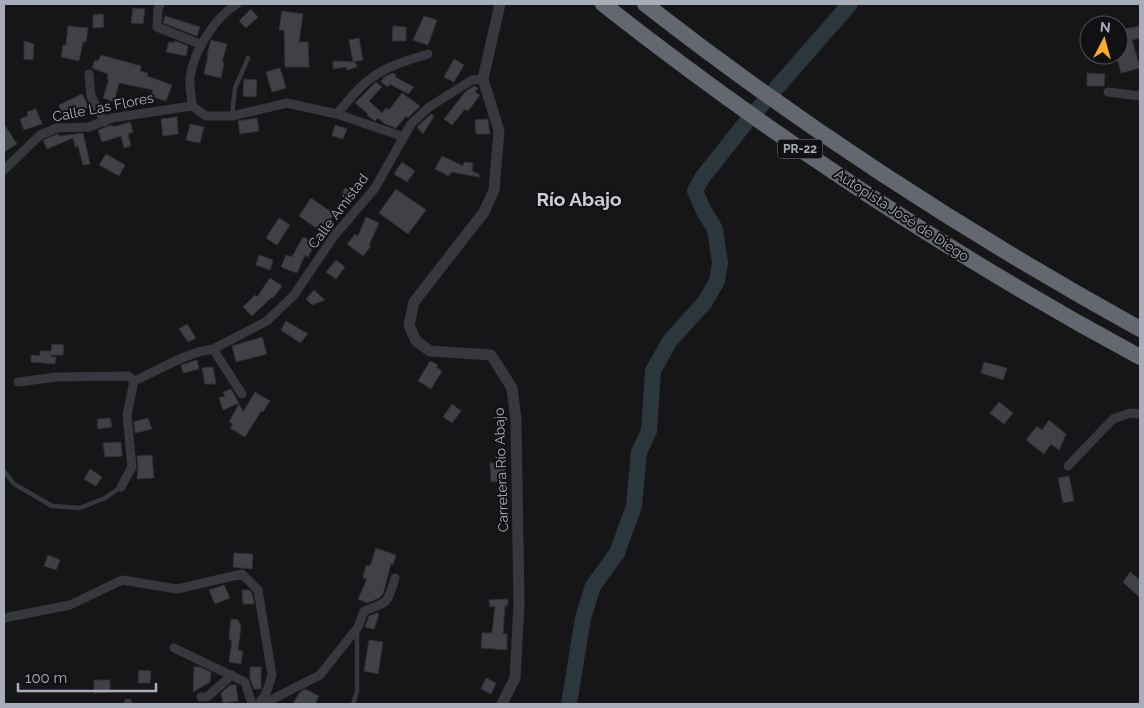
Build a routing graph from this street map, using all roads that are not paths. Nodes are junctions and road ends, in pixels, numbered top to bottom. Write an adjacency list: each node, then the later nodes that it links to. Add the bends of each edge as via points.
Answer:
1 (160, 4): 6 (street, via 157,27)
2 (237, 4): 6 (street)
3 (500, 4): 10 (street, Carretera Río Abajo)
4 (603, 4): 21 (highway, Autopista José de Diego / PR-22, via 681,64 888,208)
5 (645, 4): 19 (highway, Autopista José de Diego / PR-22, via 763,91 922,199)
6 (200, 44): 13 (street, via 190,78)
7 (428, 54): 14 (street, via 372,77)
8 (248, 58): 15 (lane, via 235,88)
9 (89, 74): 16 (street, via 91,96)
10 (483, 79): 17 (street, Calle Amistad, via 472,80 428,107 411,124); 39 (street, Carretera Río Abajo, via 499,131 494,190 484,212 414,302 408,325 416,341 430,351 491,355 512,388 516,420 519,604 515,678)
11 (1108, 92): 12 (street)
12 (1140, 96)
13 (192, 106): 15 (street, via 206,116); 16 (street, Calle Las Flores, via 112,118)
14 (337, 114): 15 (street, via 287,103); 17 (street)
15 (232, 116)
16 (105, 122): 18 (street, Calle Las Flores, via 88,127 57,128 40,135)
17 (404, 137): 20 (street, Calle Amistad, via 375,188 334,236 294,295 267,321)
18 (4, 170)
19 (1140, 329)
20 (208, 350): 22 (street, Calle Amistad); 24 (street)
21 (1140, 357)
22 (134, 381): 23 (street, via 128,376); 28 (street, via 127,415 132,467)
23 (18, 382)
24 (242, 394)
25 (1140, 414): 26 (street, via 1130,413 1113,419)
26 (1068, 466)
27 (4, 471): 28 (lane, via 14,484 52,506 80,508)
28 (121, 487)
29 (395, 578): 31 (street, via 386,601 364,611)
30 (4, 618): 36 (street, via 70,605 122,580 177,589 242,574 258,590 272,675 266,694)
31 (358, 627): 37 (street, via 320,675); 38 (lane, via 357,690)
32 (174, 648): 33 (street)
33 (232, 674): 34 (street, via 207,697); 35 (street, via 245,682)
34 (201, 697)
35 (252, 704)
36 (258, 704)
37 (263, 704)
38 (353, 704)
39 (502, 704)

